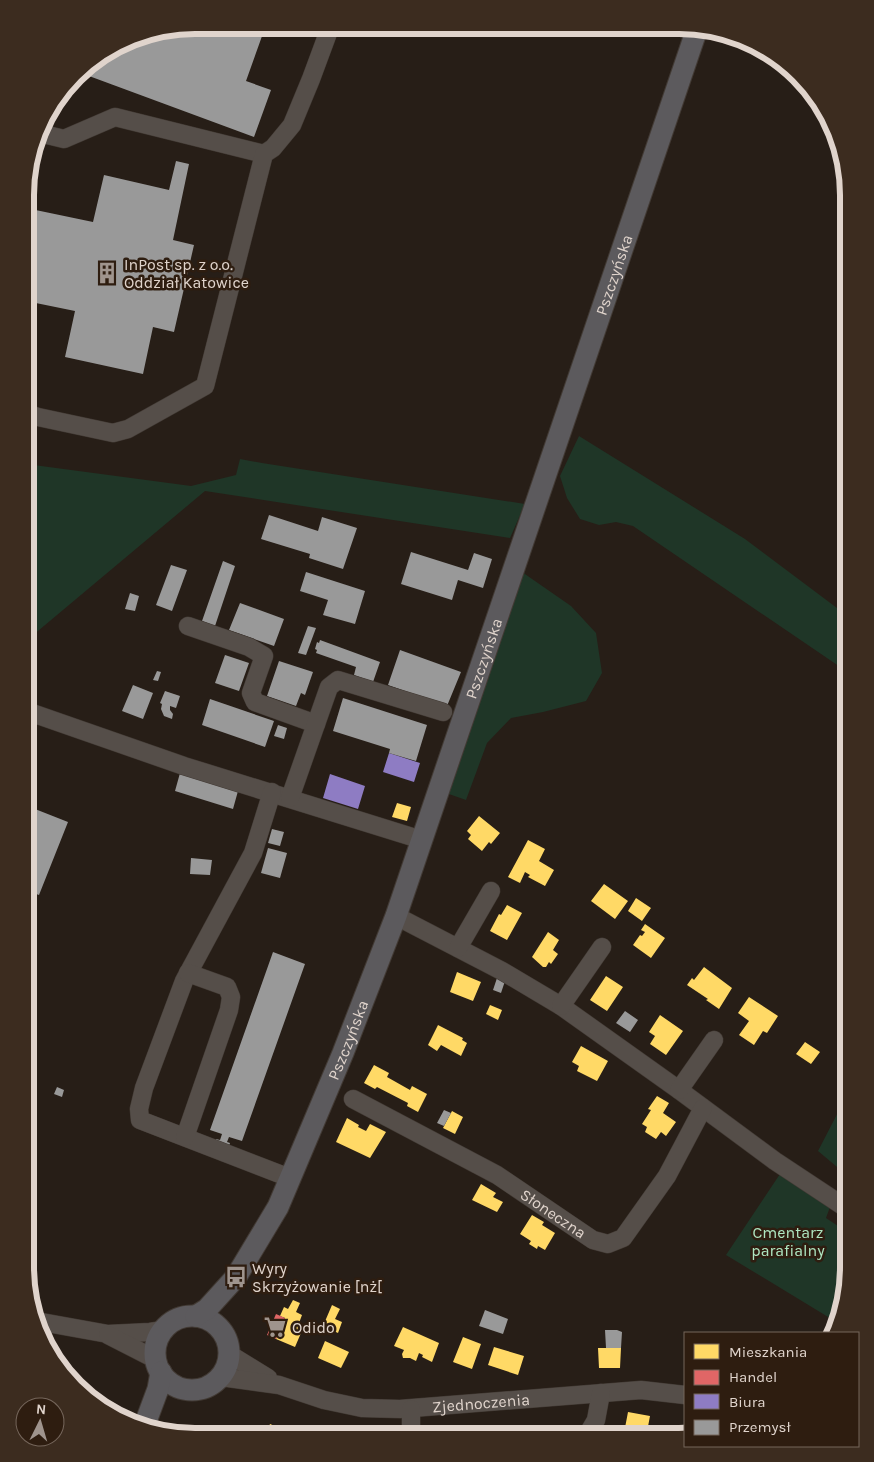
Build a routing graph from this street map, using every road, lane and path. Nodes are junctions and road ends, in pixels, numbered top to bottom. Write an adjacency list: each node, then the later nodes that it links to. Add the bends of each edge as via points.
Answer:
1 (328, 34): 4 (street, via 292,125)
2 (695, 35): 12 (main road, Pszczyńska)
3 (45, 135): 4 (street, via 64,139 115,117)
4 (264, 154): 5 (street, via 205,386 128,429 113,433)
5 (34, 416)
6 (188, 626): 9 (street, via 264,656 251,693 255,702)
7 (443, 712): 9 (street, via 338,680 329,687)
8 (34, 714): 10 (street, via 184,766)
9 (316, 724): 11 (street)
10 (272, 792): 11 (street); 17 (street, via 253,853)
11 (290, 798): 12 (street)
12 (422, 840): 14 (main road, Pszczyńska)
13 (491, 891): 16 (street)
14 (396, 916): 16 (street); 24 (main road, Pszczyńska)
15 (602, 946): 18 (street)
16 (458, 948): 18 (street)
17 (188, 974): 23 (street, via 227,987 231,997); 23 (street, via 139,1109 140,1120)
18 (561, 1006): 20 (street)
19 (714, 1040): 20 (street)
20 (679, 1090): 22 (street)
21 (353, 1099): 22 (street, Słoneczna, via 497,1175 593,1240 608,1244 623,1238 667,1176)
22 (703, 1108): 25 (street)
23 (185, 1137): 24 (street)
24 (290, 1178): 26 (main road, Pszczyńska, via 278,1207)
25 (840, 1204)
26 (236, 1277): 27 (main road, Pszczyńska, via 207,1309); 30 (main road, Pszczyńska, via 225,1312)
27 (196, 1316): 29 (main road, via 174,1320); 30 (main road, via 211,1321)
28 (44, 1322): 31 (street)
29 (163, 1330): 31 (street); 33 (main road, via 156,1344)
30 (223, 1332): 32 (main road)
31 (108, 1334): 33 (street)
32 (229, 1354): 34 (main road, via 228,1364); 35 (street, Zjednoczenia)
33 (158, 1365): 36 (main road, via 166,1379); 40 (main road, via 158,1389)
34 (220, 1377): 35 (street, Zjednoczenia); 36 (main road, via 204,1388)
35 (279, 1385): 39 (street, Zjednoczenia, via 362,1408)
36 (183, 1389): 41 (main road)
37 (602, 1393): 38 (street, Zjednoczenia, via 641,1390); 39 (street, Zjednoczenia); 43 (street)
38 (684, 1396)
39 (411, 1408): 42 (street)
40 (146, 1421)
41 (151, 1422)
42 (411, 1428)
43 (591, 1428)

